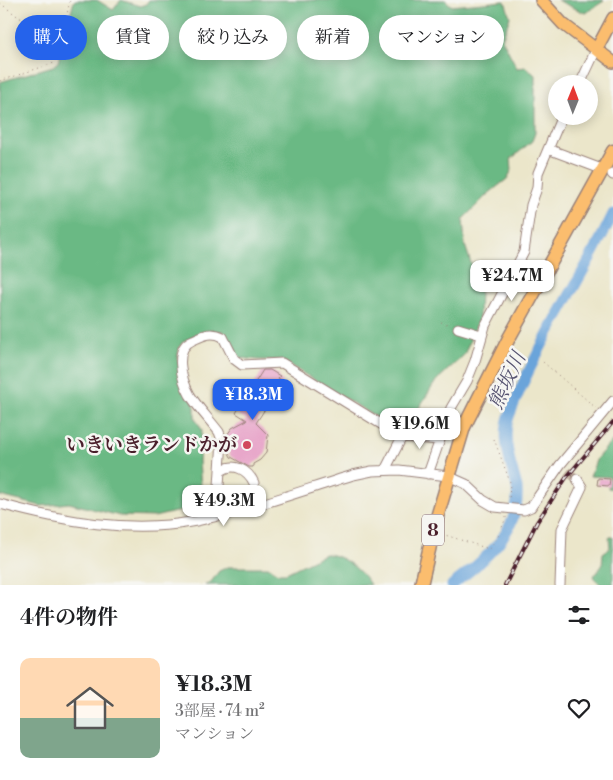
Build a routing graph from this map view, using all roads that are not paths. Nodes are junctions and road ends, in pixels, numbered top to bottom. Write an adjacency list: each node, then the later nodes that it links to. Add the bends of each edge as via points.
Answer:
1 (542, 0): 3 (main road, via 563,24)
2 (613, 18): 3 (main road)
3 (596, 50): 4 (main road); 5 (street)
4 (613, 62)
5 (584, 75)
6 (558, 125): 7 (street)
7 (548, 149): 9 (street); 11 (street, via 538,173 524,252)
8 (613, 152): 9 (highway, 8)
9 (610, 173): 18 (highway, 8, via 477,399)
10 (458, 328): 11 (street)
11 (481, 335): 14 (street, via 475,361 451,408)
12 (613, 401): 18 (street, via 531,507 524,510 488,504 466,484)
13 (402, 437): 14 (street); 15 (street); 16 (street, via 282,363 242,365 223,338 210,334 188,342 180,356 188,392 222,440)
14 (440, 440): 17 (street)
15 (385, 470): 17 (street); 22 (street, via 353,475)
16 (220, 472): 20 (street, via 229,467 237,468 250,474); 22 (street)
17 (428, 474): 18 (street)
18 (448, 476): 23 (highway, 8)
19 (577, 479): 24 (street, via 582,487 562,529)
20 (254, 483)
21 (0, 504): 22 (street, via 40,515 113,524 160,525)
22 (217, 516)
23 (421, 585)
24 (560, 585)

